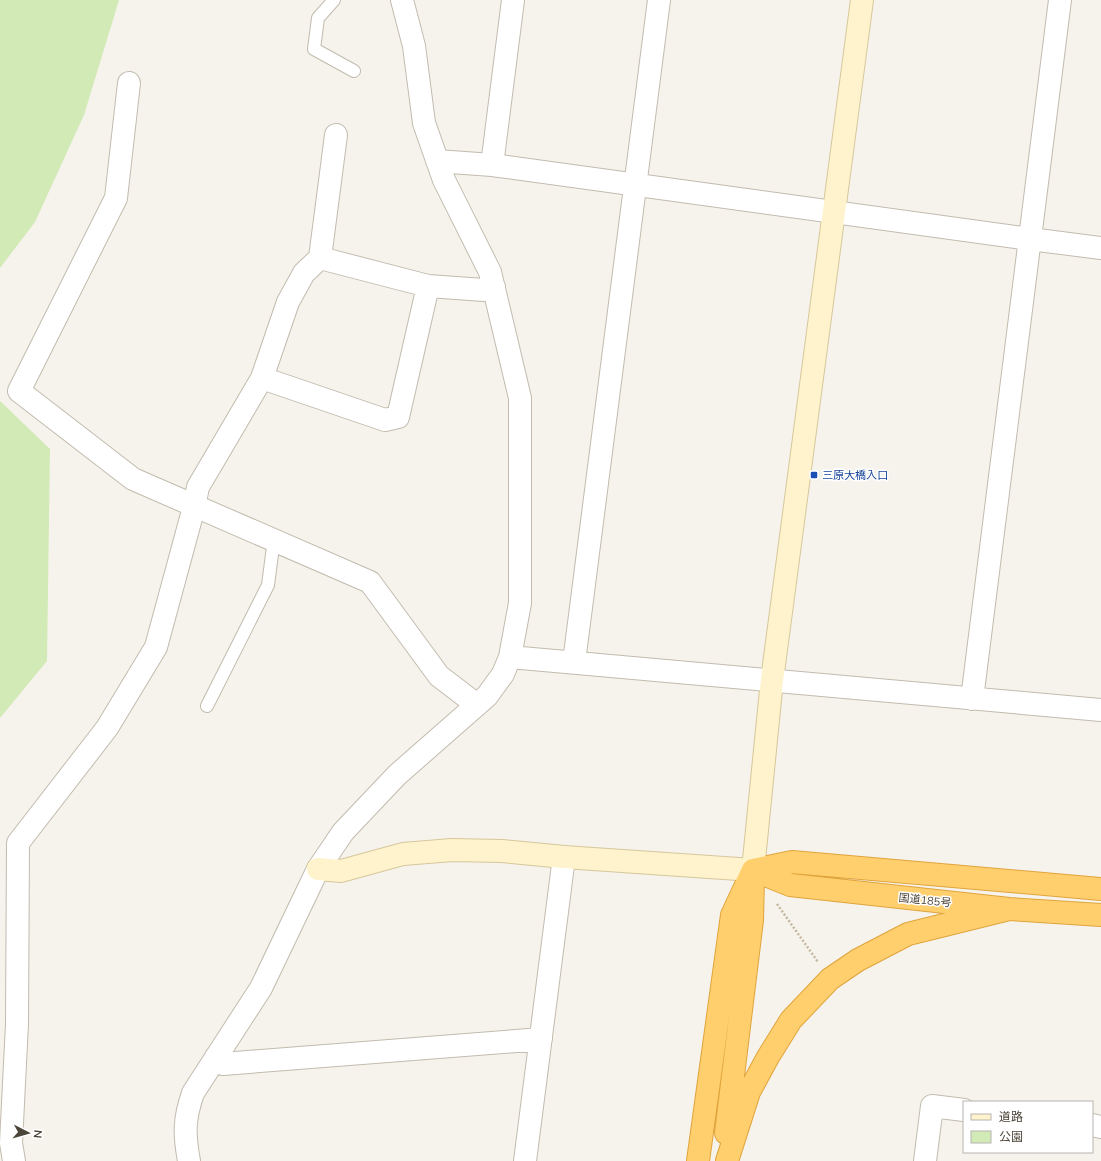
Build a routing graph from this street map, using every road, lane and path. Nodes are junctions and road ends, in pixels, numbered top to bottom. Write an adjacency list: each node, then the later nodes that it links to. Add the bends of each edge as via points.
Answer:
1 (334, 0): 7 (lane, via 318,18 314,49)
2 (402, 0): 10 (street, via 414,46 424,123)
3 (513, 0): 11 (street)
4 (658, 0): 12 (street)
5 (862, 0): 13 (street)
6 (1060, 0): 14 (street)
7 (354, 71)
8 (129, 84): 20 (street, via 116,198 19,391 133,480)
9 (336, 134): 16 (street)
10 (437, 162): 11 (street); 18 (street, via 490,272)
11 (492, 165): 12 (street)
12 (635, 185): 13 (street); 23 (street)
13 (835, 212): 14 (street); 24 (street)
14 (1030, 240): 15 (street); 25 (street)
15 (1101, 248)
16 (320, 258): 17 (street); 19 (street, via 304,273 288,302)
17 (428, 286): 18 (street, via 484,290); 19 (street, via 398,417 385,420)
18 (494, 287): 22 (street, via 520,398 520,603)
19 (262, 378): 20 (street, via 198,487)
20 (194, 507): 21 (street); 40 (street, via 156,647 107,728 18,843 17,1024 11,1143)
21 (274, 539): 26 (street, via 370,582 439,676); 27 (lane, via 268,585)
22 (510, 656): 23 (street); 26 (street, via 503,674)
23 (574, 662): 24 (street)
24 (772, 680): 25 (street); 31 (street)
25 (972, 699): 28 (street)
26 (477, 705): 30 (street, via 397,775 343,832)
27 (207, 706)
28 (1101, 710)
29 (564, 857): 30 (street, via 502,851 452,850 403,854 341,871); 31 (street); 37 (street)
30 (318, 868): 38 (street, via 261,988)
31 (753, 870): 32 (highway, via 792,862); 34 (highway, 国道185号, via 790,886); 43 (highway, via 732,915); 44 (highway, via 752,920)
32 (1101, 889)
33 (775, 902): 36 (path)
34 (1009, 909): 35 (highway, 国道185号); 36 (highway, via 908,934 858,960)
35 (1101, 915)
36 (830, 979): 45 (highway, via 791,1020 768,1057 750,1092)
37 (541, 1039): 38 (street, via 223,1064); 42 (street)
38 (216, 1057): 41 (street, via 193,1093 186,1112 184,1131)
39 (963, 1110): 46 (street, via 932,1106)
40 (14, 1161)
41 (189, 1161)
42 (525, 1161)
43 (698, 1161)
44 (722, 1161)
45 (727, 1161)
46 (925, 1161)

